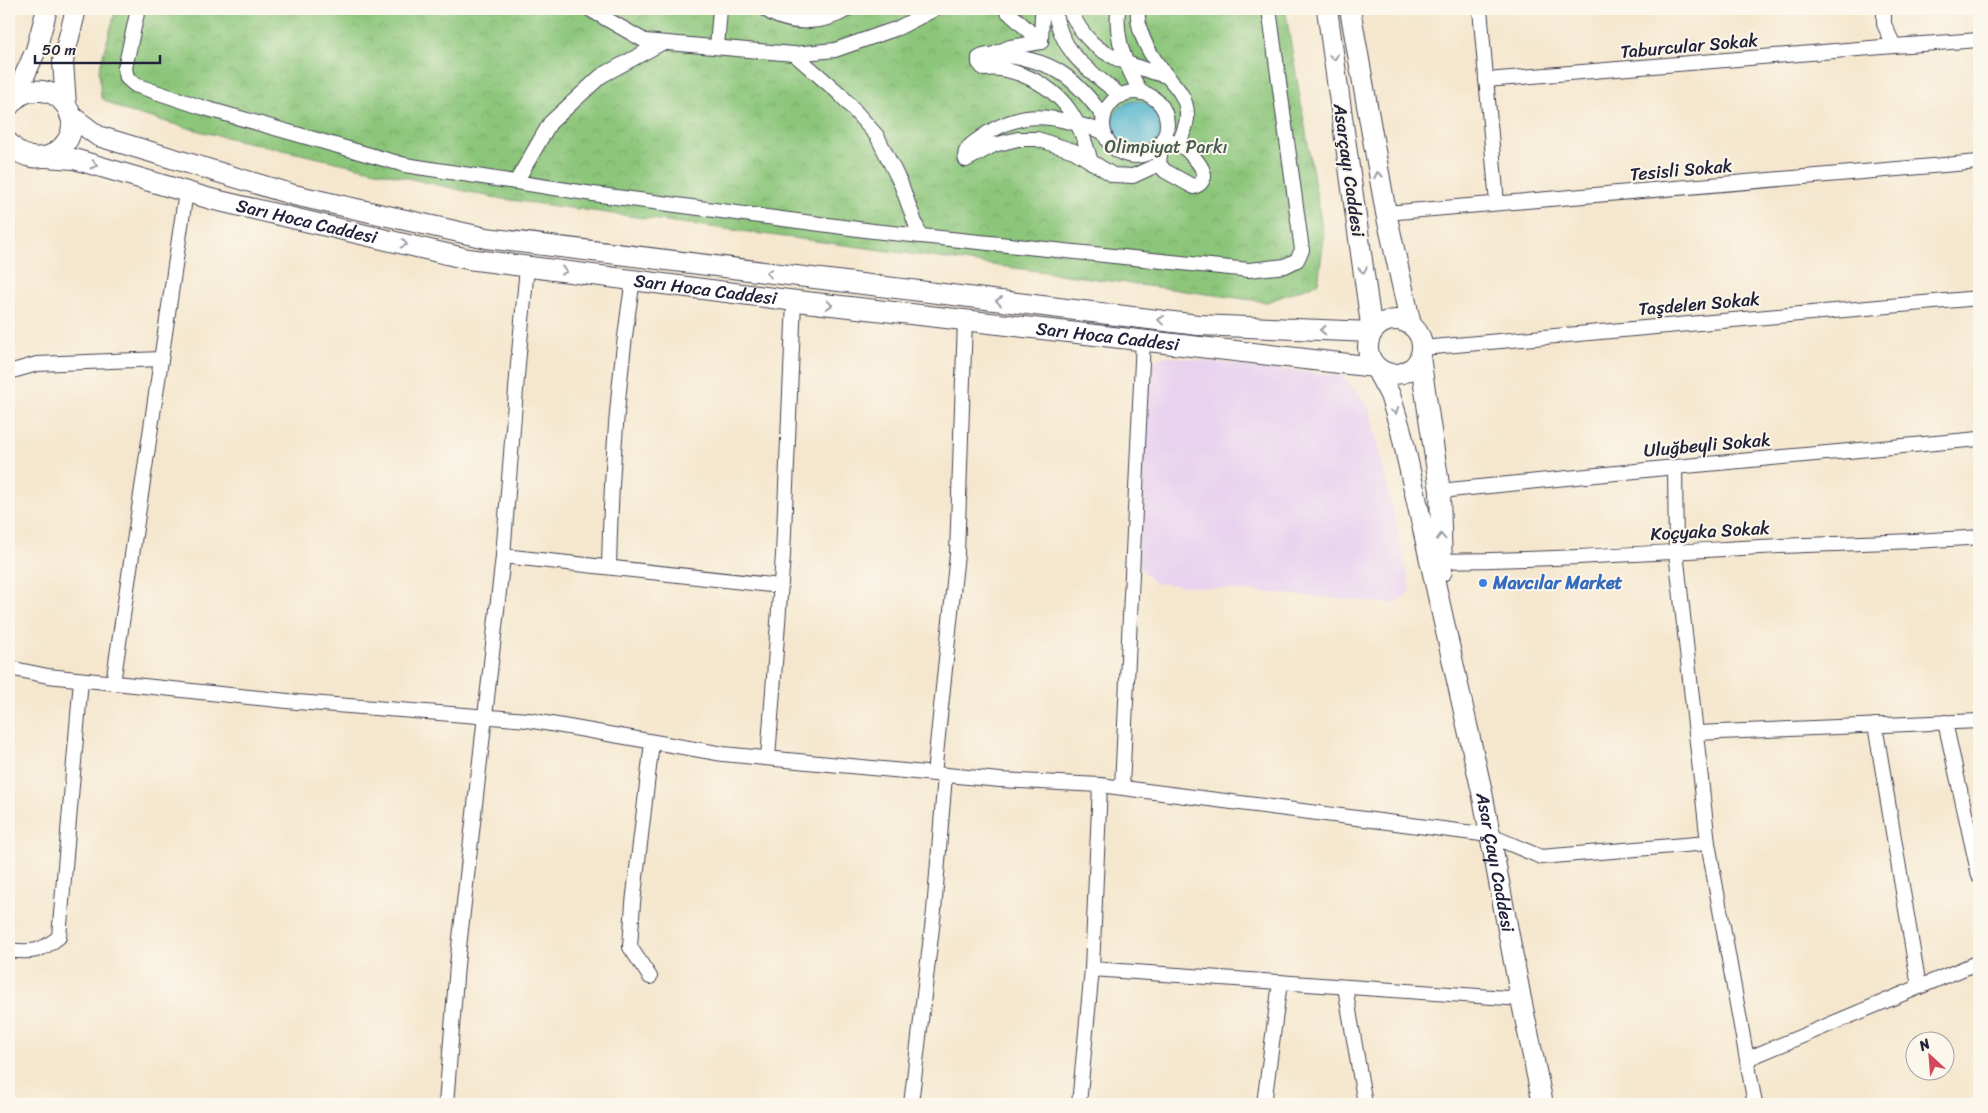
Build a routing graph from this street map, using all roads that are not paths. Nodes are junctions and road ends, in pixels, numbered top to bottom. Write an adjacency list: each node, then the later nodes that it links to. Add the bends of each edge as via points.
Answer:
1 (47, 9): 32 (street, via 36,50)
2 (76, 9): 33 (street, via 63,61)
3 (138, 9): 45 (street, via 125,68 127,78 135,85 405,165)
4 (589, 9): 21 (street, via 645,41)
5 (720, 9): 24 (street)
6 (766, 9): 7 (street, via 790,20 814,21 837,16)
7 (848, 9)
8 (935, 9): 25 (street, via 898,28 835,50)
9 (1005, 9): 22 (street)
10 (1045, 9): 22 (street)
11 (1054, 9): 31 (street, via 1061,32 1076,58)
12 (1070, 9): 27 (street, via 1086,37 1112,58)
13 (1118, 9): 27 (street, via 1118,38)
14 (1138, 9): 28 (street, via 1141,34)
15 (1269, 9): 49 (street, via 1302,250 1297,260 1285,266 1249,270)
16 (1327, 9): 56 (street, Asarçayı Caddesi, one-way to 56)
17 (1350, 9): 48 (street, Asarçayı Caddesi, one-way to 17)
18 (1480, 9): 29 (street)
19 (1884, 9): 23 (street, via 1884,24)
20 (1979, 40): 23 (street, Taburcular Sokak)
21 (662, 42): 24 (street); 45 (street, via 601,76 550,122)
22 (1041, 42): 26 (street, via 1010,47)
23 (1894, 46): 29 (street, Taburcular Sokak)
24 (717, 47): 25 (street)
25 (794, 54): 49 (street, via 840,94 877,136 901,184)
26 (991, 55): 34 (street, via 1019,57 1050,66 1070,77); 35 (street, via 979,58 984,69 1009,69 1035,80 1068,106)
27 (1126, 62): 28 (street); 30 (street)
28 (1167, 76): 38 (street, via 1183,97 1187,112 1186,126)
29 (1486, 80): 47 (street)
30 (1141, 93): 31 (street); 39 (street, via 1156,99 1167,115 1166,135)
31 (1121, 96): 34 (street, via 1110,104)
32 (11, 102): 33 (street, Sarı Hoca Caddesi, via 24,93 47,91 58,96)
33 (68, 110): 40 (street, via 72,126 70,136 56,153); 56 (street, Sarı Hoca Caddesi, one-way to 33, via 1198,325 486,238 294,195 98,136)
34 (1104, 116): 36 (street)
35 (1078, 124): 36 (street); 42 (street); 42 (street, via 1048,117 1008,121 971,145 964,156 966,160 994,145 1018,139 1037,139 1074,151)
36 (1104, 132): 39 (street, via 1111,146 1130,157 1142,156)
37 (9, 143): 41 (street)
38 (1179, 143): 39 (street, via 1173,141); 44 (street, via 1202,171 1204,177 1200,184 1194,187 1165,171)
39 (1161, 145): 44 (street)
40 (46, 157): 41 (street, Sarı Hoca Caddesi); 46 (street, Sarı Hoca Caddesi, one-way to 46, via 74,159)
41 (17, 158)
42 (1091, 162): 44 (street, via 1113,175 1133,176)
43 (1979, 162): 47 (street, Tesisli Sokak)
44 (1159, 164)
45 (516, 182): 49 (street)
46 (186, 192): 50 (street, Sarı Hoca Caddesi, one-way to 50, via 468,259); 59 (street)
47 (1496, 203): 48 (street, Tesisli Sokak)
48 (1386, 212): 55 (street, Asarçayı Caddesi)
49 (920, 236)
50 (528, 267): 51 (street, Sarı Hoca Caddesi, one-way to 51); 67 (street)
51 (633, 280): 53 (street, Sarı Hoca Caddesi); 69 (street, via 624,336 612,476)
52 (1979, 298): 58 (street, Taşdelen Sokak)
53 (794, 301): 54 (street, Sarı Hoca Caddesi, one-way to 54); 70 (street)
54 (966, 320): 57 (street, Sarı Hoca Caddesi); 82 (street, via 957,554)
55 (1411, 325): 56 (street, via 1390,320); 58 (street, via 1421,340)
56 (1372, 332): 60 (street, via 1367,350)
57 (1143, 340): 60 (street, Sarı Hoca Caddesi); 84 (street)
58 (1421, 353): 60 (street, via 1416,365 1401,374 1392,375); 64 (street)
59 (161, 359): 61 (street, via 37,364); 74 (street)
60 (1375, 367): 71 (street, one-way to 71, via 1390,395 1401,431)
61 (9, 372)
62 (1979, 440): 63 (street, Uluğbeyli Sokak)
63 (1675, 467): 64 (street, Uluğbeyli Sokak); 66 (street)
64 (1440, 491): 68 (street, one-way to 64)
65 (1979, 537): 66 (street, Koçyaka Sokak)
66 (1676, 552): 68 (street, Koçyaka Sokak, via 1524,560); 79 (street)
67 (503, 556): 69 (street); 75 (street)
68 (1442, 560): 71 (street)
69 (609, 567): 70 (street)
70 (780, 586): 81 (street)
71 (1444, 621): 85 (street, Asar Çayı Caddesi)
72 (9, 668): 73 (street)
73 (81, 680): 74 (street); 88 (street, via 59,937 48,946 28,953)
74 (113, 683): 75 (street)
75 (485, 717): 80 (street, via 528,720); 97 (street, via 457,966)
76 (1979, 720): 77 (street)
77 (1946, 722): 78 (street); 87 (street)
78 (1875, 726): 79 (street); 94 (street)
79 (1696, 733): 86 (street)
80 (652, 742): 81 (street); 91 (street, via 630,946)
81 (768, 758): 82 (street)
82 (940, 774): 83 (street); 98 (street, via 934,911)
83 (1100, 784): 84 (street); 90 (street)
84 (1122, 787): 85 (street)
85 (1490, 835): 86 (street, via 1541,857); 95 (street, Asar Çayı Caddesi)
86 (1708, 843): 96 (street)
87 (1979, 876)
88 (9, 950)
89 (1979, 962): 94 (street)
90 (1092, 970): 92 (street); 99 (street)
91 (650, 976)
92 (1280, 982): 93 (street); 100 (street)
93 (1345, 987): 95 (street); 101 (street)
94 (1919, 987): 96 (street)
95 (1521, 999): 102 (street, Asar Çayı Caddesi)
96 (1747, 1060): 103 (street)
97 (446, 1104)
98 (911, 1104)
99 (1079, 1104)
100 (1264, 1104)
101 (1365, 1104)
102 (1543, 1104)
103 (1755, 1104)

